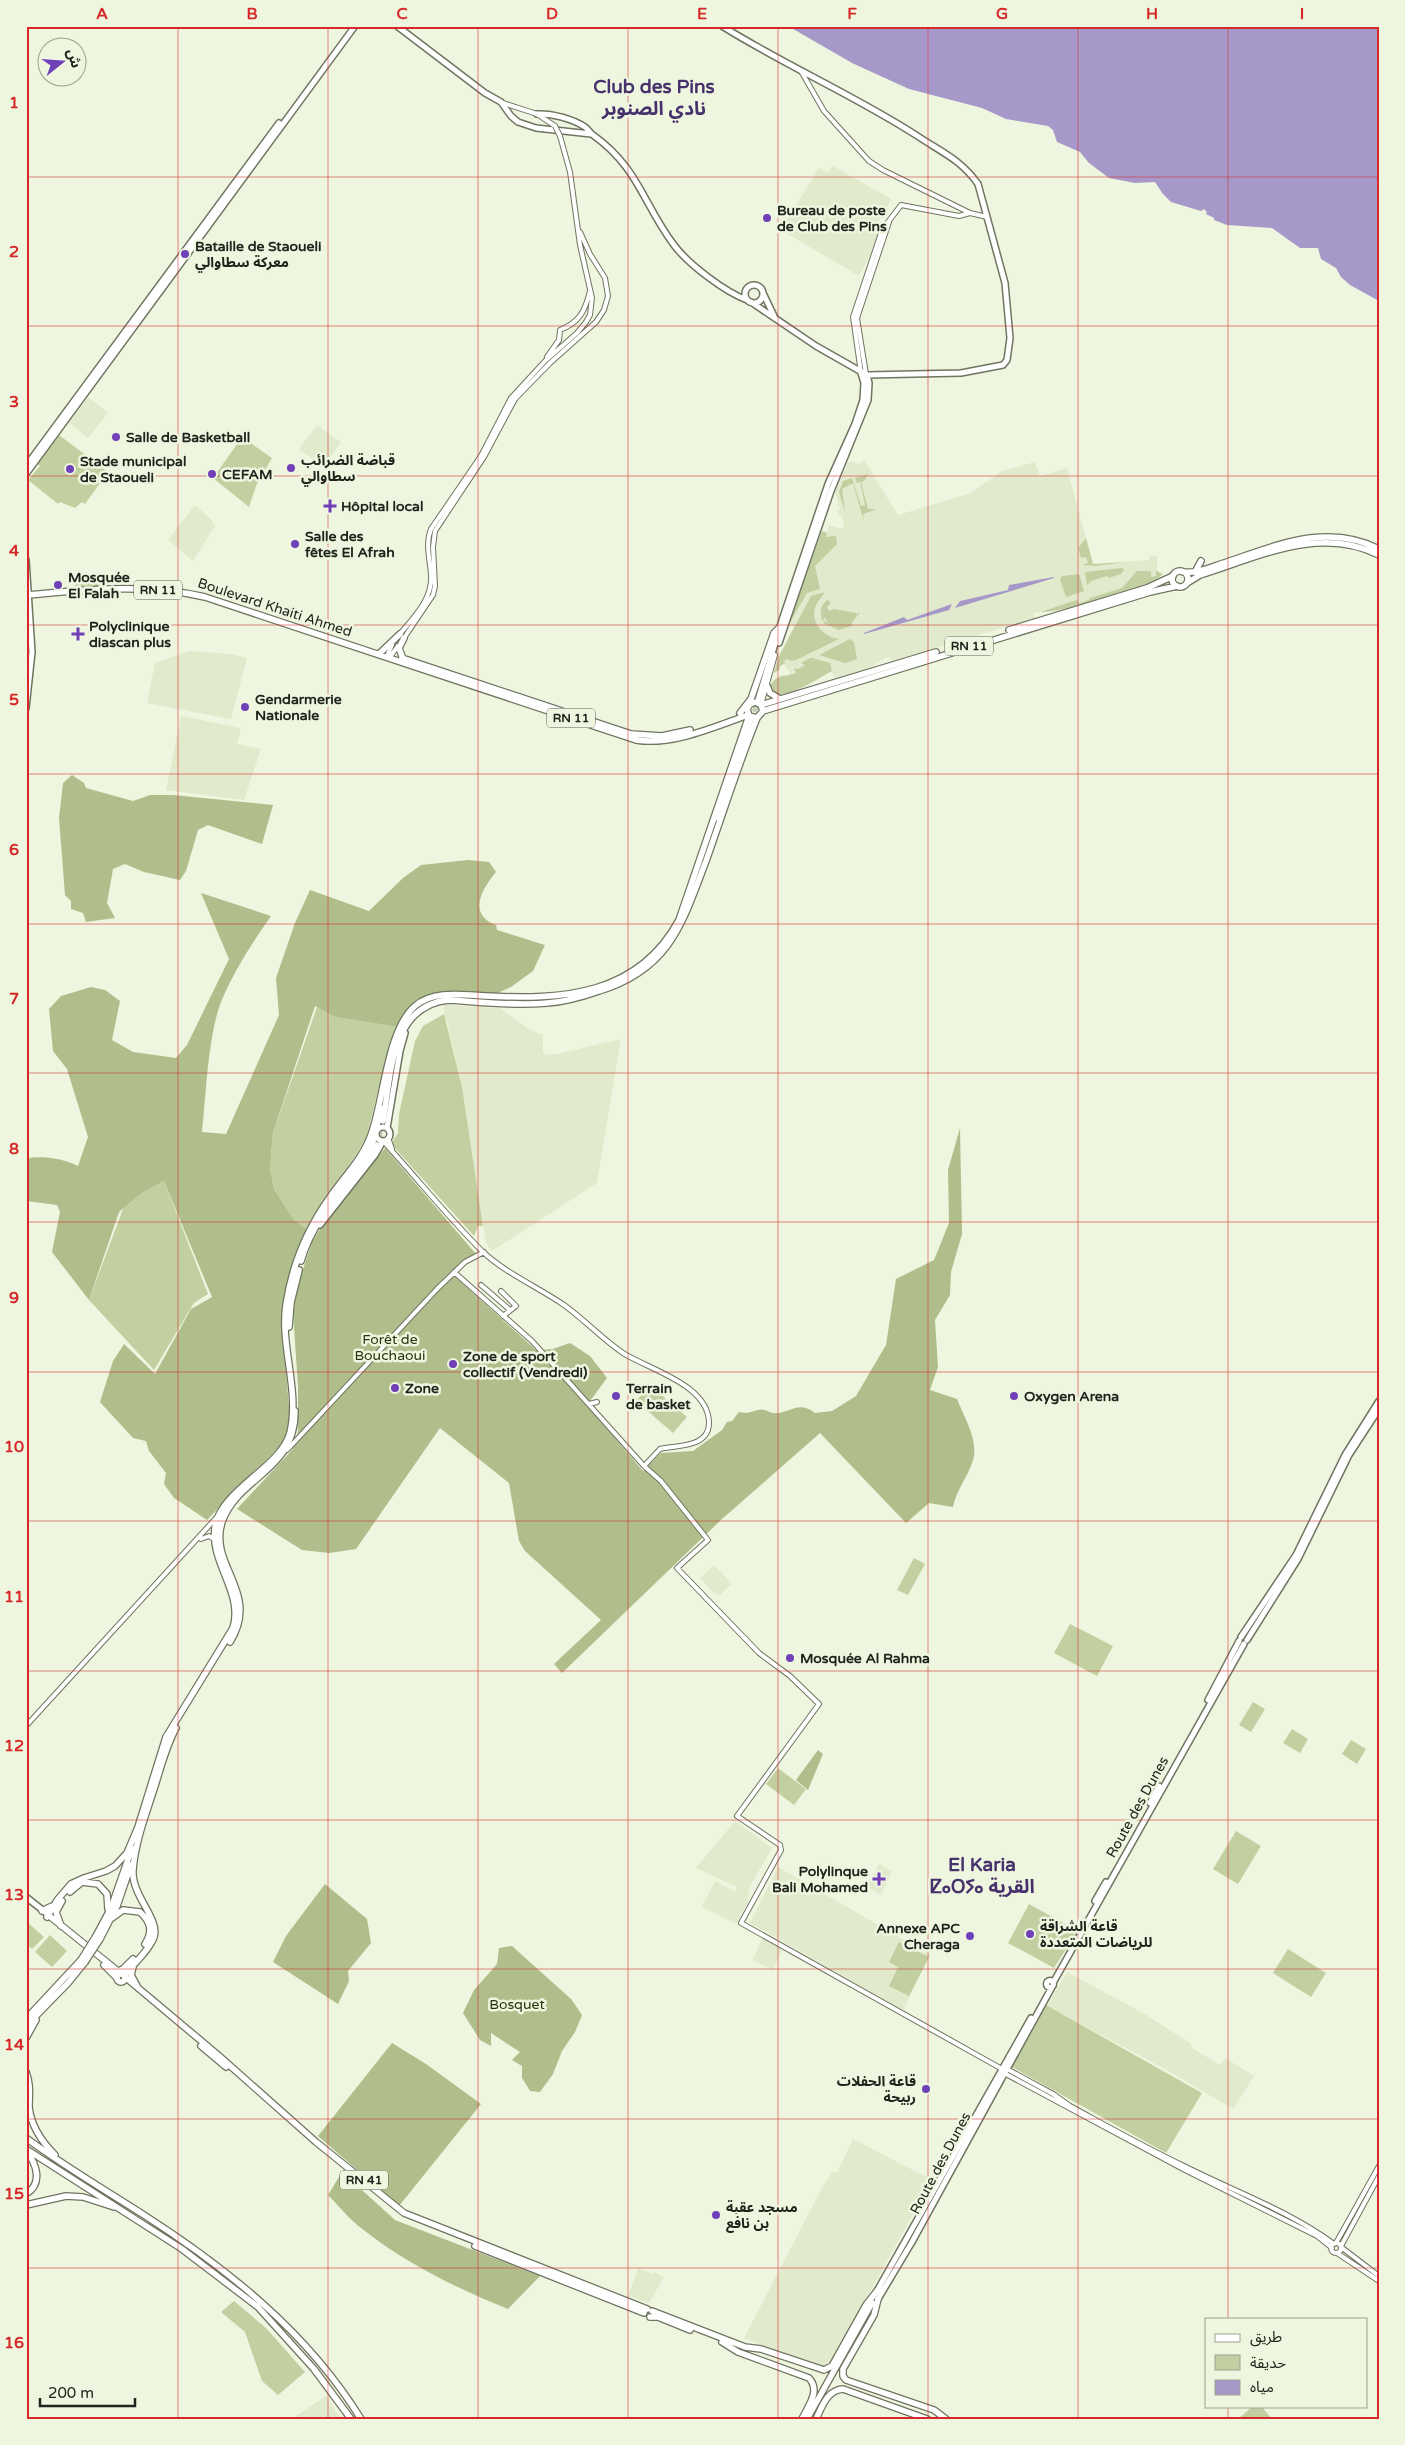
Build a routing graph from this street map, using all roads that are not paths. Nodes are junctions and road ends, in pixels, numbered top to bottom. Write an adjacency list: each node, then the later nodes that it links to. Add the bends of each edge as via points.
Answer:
1 (353, 26): 24 (main road); 25 (main road)
2 (398, 26): 6 (main road)
3 (722, 26): 4 (main road)
4 (801, 71): 5 (street); 11 (main road, via 882,113 953,157 978,184)
5 (817, 100): 7 (street); 10 (street, via 862,155 876,166)
6 (500, 102): 8 (street); 9 (main road, via 510,116 527,125)
7 (813, 105)
8 (537, 114): 9 (main road, via 580,124); 13 (street, bridge, via 555,126 560,136)
9 (591, 134): 20 (main road, via 612,149 630,170 683,256 700,271)
10 (970, 213): 11 (street); 12 (street, via 959,216 901,205)
11 (988, 217): 23 (main road, via 1005,283 1010,338 1006,362 973,372)
12 (889, 222): 14 (street); 15 (street)
13 (578, 223): 16 (street); 17 (street)
14 (876, 245): 15 (street); 23 (street, via 853,317)
15 (881, 246): 23 (street, via 857,318)
16 (590, 254): 17 (street); 37 (street, via 608,287 604,310 596,322 515,400 484,457 435,531 433,595)
17 (583, 257): 18 (street)
18 (590, 289): 22 (street, via 586,310 575,323 560,330 559,340); 22 (street, via 591,306 586,322)
19 (763, 294): 20 (main road, via 760,300); 20 (main road, via 760,287 751,285 745,293); 21 (main road)
20 (749, 301): 21 (main road)
21 (774, 316): 23 (main road)
22 (545, 361): 37 (street, via 511,398 481,456 431,529 428,541 432,577 428,594)
23 (864, 374): 36 (main road, via 858,416 828,484)
24 (26, 466)
25 (26, 474)
26 (1379, 549): 31 (highway, via 1344,537 1311,537)
27 (1379, 555): 33 (highway, via 1359,546 1312,542 1200,575)
28 (26, 560): 35 (main road)
29 (1201, 561): 31 (highway)
30 (1183, 572): 31 (highway); 32 (highway); 33 (highway)
31 (1195, 572)
32 (1173, 576): 34 (highway); 43 (highway, RN 11, via 1147,588)
33 (1187, 583): 34 (highway)
34 (1177, 586): 44 (highway, RN 11)
35 (27, 594): 38 (highway, Boulevard Khaiti Ahmed / RN 11, via 132,588 187,592); 45 (main road, via 32,652)
36 (783, 627): 39 (main road); 46 (highway, via 774,633 751,699)
37 (402, 636): 38 (highway); 40 (street); 41 (highway, via 399,648)
38 (379, 654): 40 (highway, Boulevard Khaiti Ahmed / RN 11)
39 (774, 655): 42 (street); 44 (main road)
40 (391, 658): 41 (highway, RN 11); 48 (highway, RN 11, via 636,740 652,742 676,738)
41 (403, 659): 46 (highway, RN 11, via 638,736 662,736)
42 (767, 686): 43 (highway, via 772,696); 44 (street)
43 (780, 699): 44 (highway, RN 11)
44 (759, 704): 47 (highway); 47 (highway)
45 (26, 708)
46 (740, 713): 47 (highway, RN 11)
47 (751, 716): 48 (highway, RN 11); 49 (highway); 50 (highway)
48 (736, 719): 49 (highway, via 743,721)
49 (746, 727): 50 (highway)
50 (718, 820): 51 (highway, via 680,928 660,956 639,974 607,989 558,1002 438,1001); 52 (highway, via 679,920 664,944 639,968 609,983 549,998 453,994 431,997 412,1009)
51 (411, 1016): 53 (highway, via 398,1043); 54 (main road, via 401,1047)
52 (397, 1036): 55 (main road); 58 (highway, via 369,1141)
53 (382, 1121)
54 (387, 1128): 55 (main road, via 381,1127); 56 (main road, via 390,1132)
55 (376, 1133): 56 (main road); 58 (main road, via 366,1156)
56 (385, 1140): 59 (main road); 60 (street)
57 (376, 1145): 59 (highway, via 323,1214)
58 (324, 1205): 72 (highway, via 301,1248 286,1306 292,1391 289,1434 278,1452)
59 (310, 1237): 70 (highway, via 290,1311 295,1423 293,1438)
60 (484, 1252): 61 (street); 71 (street, via 564,1305 625,1354 672,1378 705,1403 709,1426 702,1438 685,1446 660,1449)
61 (454, 1272): 65 (street); 70 (street)
62 (481, 1285): 64 (street)
63 (501, 1291): 64 (street, via 516,1306 512,1311)
64 (509, 1309): 65 (street)
65 (502, 1316): 68 (street, via 532,1341)
66 (1379, 1401): 75 (main road, Route des Dunes, via 1345,1455 1296,1555)
67 (597, 1402): 68 (street)
68 (589, 1404): 71 (street)
69 (1379, 1408): 75 (main road, Route des Dunes, via 1349,1455 1298,1559)
70 (286, 1451): 78 (highway, via 238,1498 222,1523 222,1547 240,1600 240,1623 171,1736)
71 (644, 1466): 92 (street, via 708,1540 677,1568 759,1653 790,1676 819,1704 737,1816 780,1845 781,1850 741,1923)
72 (218, 1516): 73 (highway); 74 (street)
73 (215, 1540): 74 (street, via 205,1536); 77 (highway, via 235,1600 235,1622 230,1636 166,1737)
74 (195, 1543): 76 (street)
75 (1243, 1641): 92 (main road, Route des Dunes)
76 (26, 1726)
77 (138, 1827): 80 (highway, via 127,1853 115,1866 76,1881); 82 (highway)
78 (140, 1834): 82 (highway, via 124,1889); 85 (highway, via 133,1881 155,1933)
79 (26, 1899): 81 (main road, RN 41)
80 (58, 1902): 81 (highway); 82 (highway, via 79,1884 93,1882 107,1894); 83 (highway, via 57,1916)
81 (46, 1914): 83 (highway, RN 41); 86 (highway, RN 41)
82 (109, 1918): 84 (highway, bridge); 85 (highway, via 129,1909 140,1912 149,1922 148,1939)
83 (61, 1926): 86 (highway, RN 41)
84 (83, 1961): 88 (highway); 89 (highway)
85 (133, 1963): 86 (highway); 87 (highway, via 131,1975)
86 (121, 1976): 87 (highway, RN 41); 111 (highway, RN 41, via 313,2144 401,2215)
87 (141, 1992): 111 (highway, RN 41, via 404,2213)
88 (42, 2011): 90 (highway); 91 (highway)
89 (26, 2019)
90 (26, 2026)
91 (26, 2038)
92 (1004, 2070): 104 (street, via 1186,2170); 109 (main road, Route des Dunes); 110 (main road, Route des Dunes)
93 (26, 2072): 99 (highway, via 30,2081 34,2126 48,2148)
94 (26, 2087): 95 (highway)
95 (26, 2094)
96 (26, 2138): 99 (highway)
97 (26, 2150): 101 (highway, via 37,2168 34,2185); 103 (highway)
98 (1379, 2166): 104 (street)
99 (70, 2168): 116 (highway, via 194,2249 244,2287 309,2350)
100 (1379, 2176): 105 (street)
101 (26, 2194)
102 (26, 2205): 103 (highway, via 66,2196 101,2202)
103 (126, 2212): 115 (highway, via 258,2307 314,2369)
104 (1334, 2245): 105 (street); 106 (street, via 1333,2252)
105 (1341, 2247): 106 (street); 107 (street)
106 (1338, 2253): 108 (street)
107 (1379, 2276)
108 (1379, 2282)
109 (877, 2291): 111 (highway, RN 41, via 827,2369 745,2347); 112 (highway, Route des Dunes)
110 (878, 2299): 112 (highway, Route des Dunes); 114 (highway, via 874,2315 843,2369 843,2376 846,2380 934,2410)
111 (648, 2312): 117 (highway, RN 41, via 729,2345 738,2352 807,2376 812,2380 814,2394)
112 (863, 2323): 113 (highway)
113 (821, 2399): 118 (highway); 119 (highway)
114 (945, 2418)
115 (351, 2419)
116 (361, 2419)
117 (802, 2419)
118 (807, 2419)
119 (811, 2419)
120 (816, 2419): 121 (highway, via 829,2394 839,2389)
121 (927, 2419)

